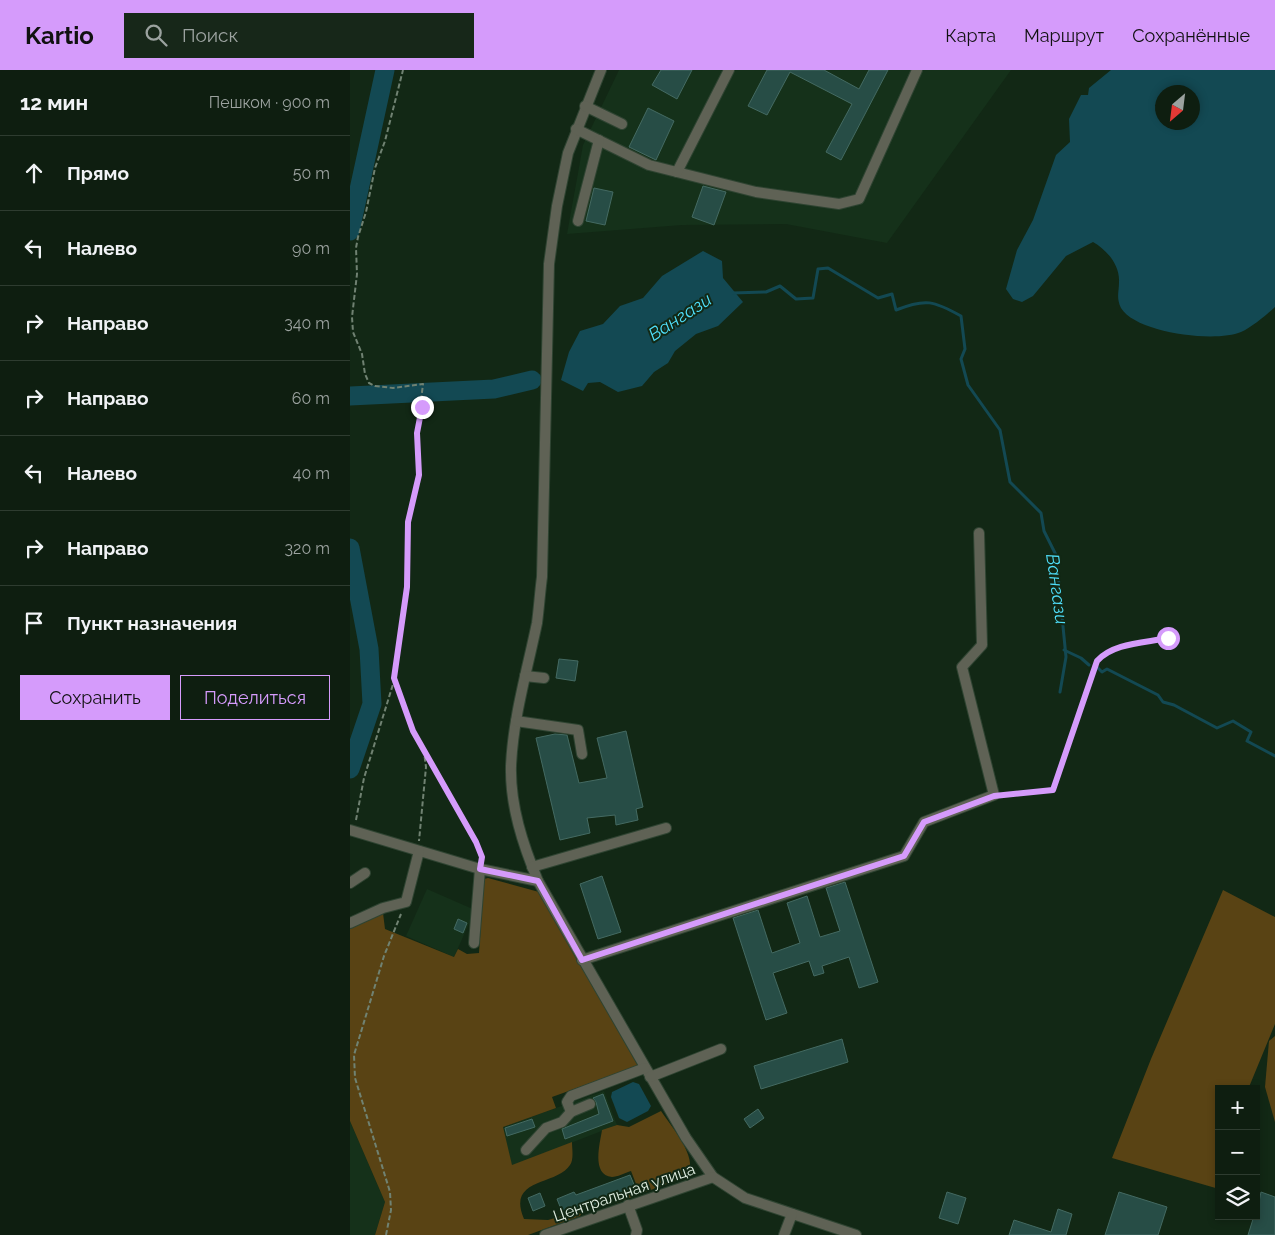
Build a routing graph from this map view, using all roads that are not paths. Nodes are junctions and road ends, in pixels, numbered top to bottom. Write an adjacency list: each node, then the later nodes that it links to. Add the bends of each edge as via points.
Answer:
1 (601, 70): 4 (street)
2 (729, 70): 8 (street)
3 (917, 70): 8 (street, via 859,199 839,204 756,192)
4 (585, 106): 5 (street); 6 (street)
5 (622, 124)
6 (576, 129): 7 (street); 11 (street, via 562,178 549,264 542,577 537,621)
7 (598, 140): 8 (street, via 649,165); 9 (street)
8 (676, 172)
9 (578, 221)
10 (979, 533): 25 (street, via 982,645 962,667 994,796 924,822 904,856)
11 (525, 676): 12 (street); 13 (street)
12 (544, 678)
13 (516, 721): 14 (street, via 578,730); 18 (street, via 511,767 513,791 522,838)
14 (582, 754)
15 (666, 828): 18 (street)
16 (350, 830): 17 (street)
17 (419, 851): 19 (street); 23 (street, via 406,902)
18 (532, 867): 21 (street)
19 (480, 869): 21 (street); 24 (street)
20 (365, 873): 22 (street)
21 (538, 881): 25 (street)
22 (350, 884)
23 (350, 922)
24 (474, 943)
25 (582, 960): 27 (street)
26 (721, 1049): 27 (street)
27 (647, 1072): 29 (street, via 571,1096 567,1102); 31 (street)
28 (590, 1104): 29 (street)
29 (571, 1112): 30 (street, via 562,1122 546,1128)
30 (526, 1150)
31 (713, 1177): 32 (street, Центральная улица); 33 (street, via 745,1198)
32 (628, 1205): 34 (street, Центральная улица); 35 (street)
33 (792, 1214): 36 (street); 37 (street)
34 (545, 1235)
35 (636, 1235)
36 (784, 1235)
37 (856, 1235)

